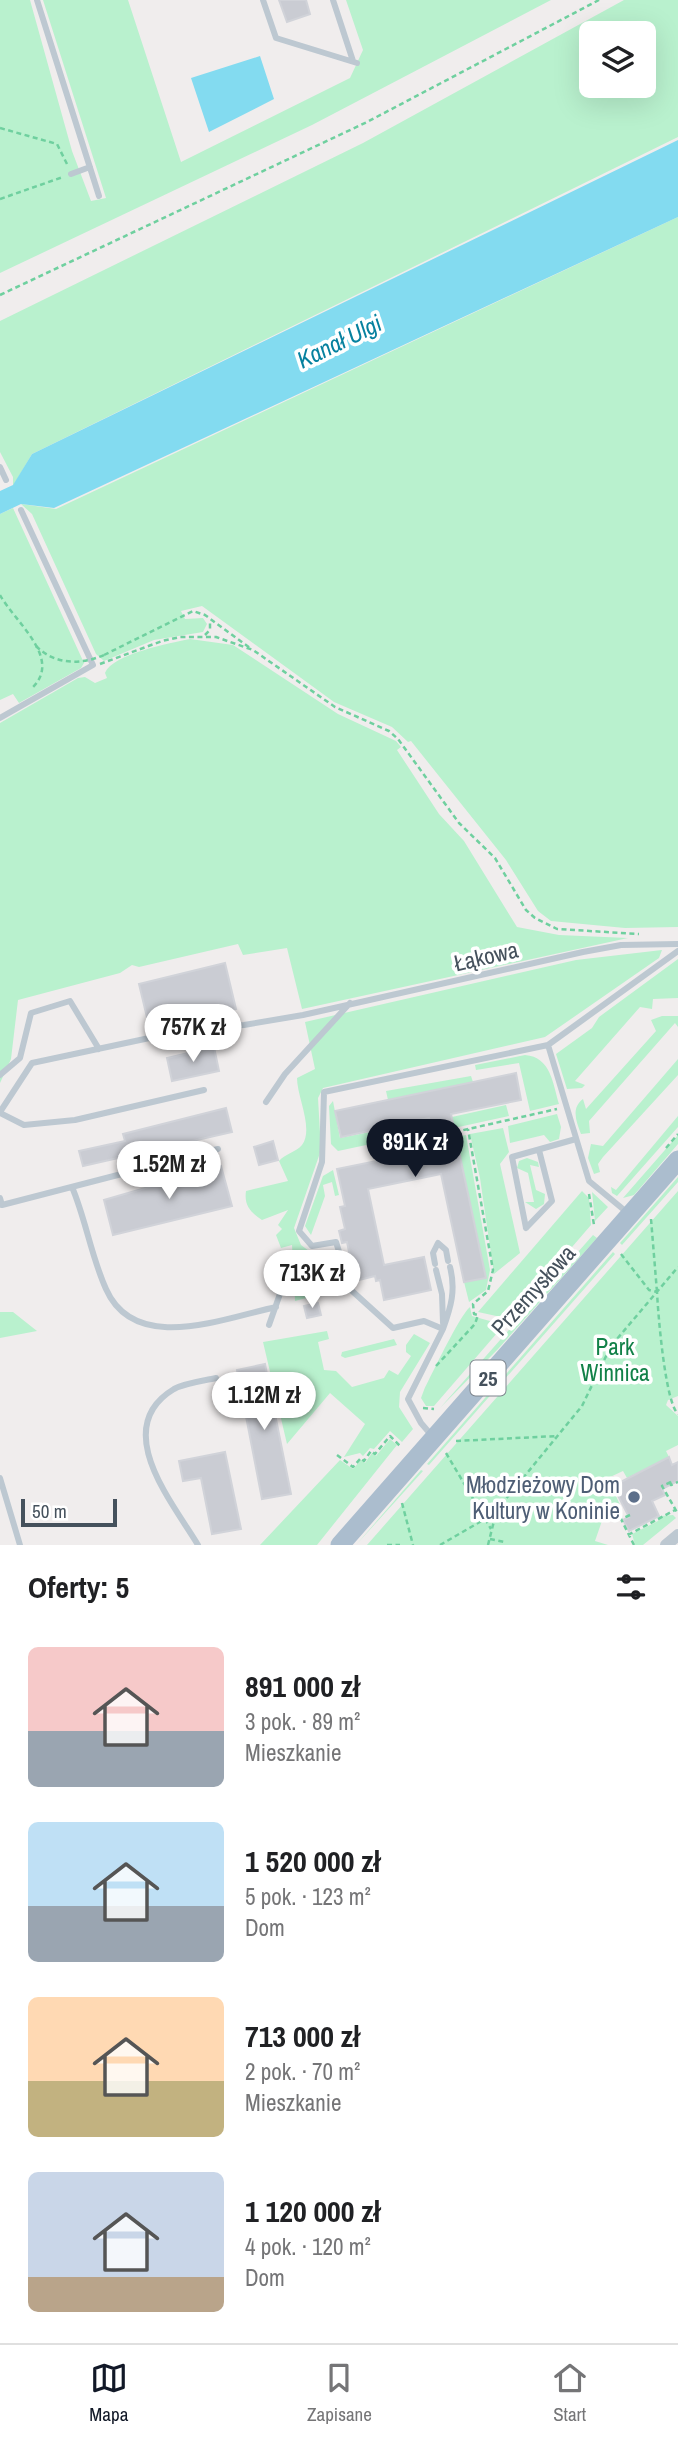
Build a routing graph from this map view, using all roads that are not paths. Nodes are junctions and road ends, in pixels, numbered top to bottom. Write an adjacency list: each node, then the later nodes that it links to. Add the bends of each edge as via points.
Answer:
1 (37, 0): 4 (lane)
2 (263, 0): 3 (lane, via 276,38 355,62)
3 (333, 0)
4 (90, 167): 5 (lane); 6 (lane)
5 (71, 174)
6 (99, 197)
7 (0, 467): 8 (lane)
8 (6, 480)
9 (21, 510): 10 (lane, via 93,665)
10 (0, 718)
11 (678, 944): 13 (lane, Łąkowa, via 583,952)
12 (678, 950): 14 (lane)
13 (351, 1003): 15 (lane, Łąkowa); 18 (lane, via 285,1074)
14 (548, 1045): 20 (lane); 30 (lane, via 324,1093 322,1161 299,1231 312,1246 336,1242 351,1290 393,1328 424,1321)
15 (99, 1049): 16 (lane, via 70,1001 42,1007 31,1013 20,1058); 19 (lane, Łąkowa, via 32,1063)
16 (0, 1075)
17 (204, 1090): 19 (lane, via 75,1120 24,1125)
18 (266, 1102)
19 (0, 1112)
20 (576, 1139): 22 (lane); 26 (lane, via 589,1181)
21 (218, 1149): 24 (lane)
22 (539, 1150): 22 (lane, via 552,1200 526,1228 512,1157)
23 (678, 1160): 26 (main road, Przemysłowa / 25)
24 (72, 1186): 25 (lane, via 2,1205); 28 (lane, via 106,1291 132,1319 149,1327 183,1327)
25 (0, 1198)
26 (631, 1215): 32 (main road, Przemysłowa / 25)
27 (287, 1274): 28 (lane)
28 (276, 1307): 29 (lane)
29 (270, 1325)
30 (443, 1329): 30 (lane, via 453,1304 454,1283 446,1250 438,1243 433,1253 442,1294); 32 (lane, via 408,1399)
31 (216, 1378): 37 (lane, via 175,1388 149,1417 145,1435 151,1466)
32 (440, 1446): 38 (main road, Przemysłowa / 25)
33 (0, 1478): 34 (lane)
34 (3, 1496): 36 (lane)
35 (678, 1535): 39 (street)
36 (20, 1545)
37 (198, 1545)
38 (340, 1545)
39 (666, 1545)

